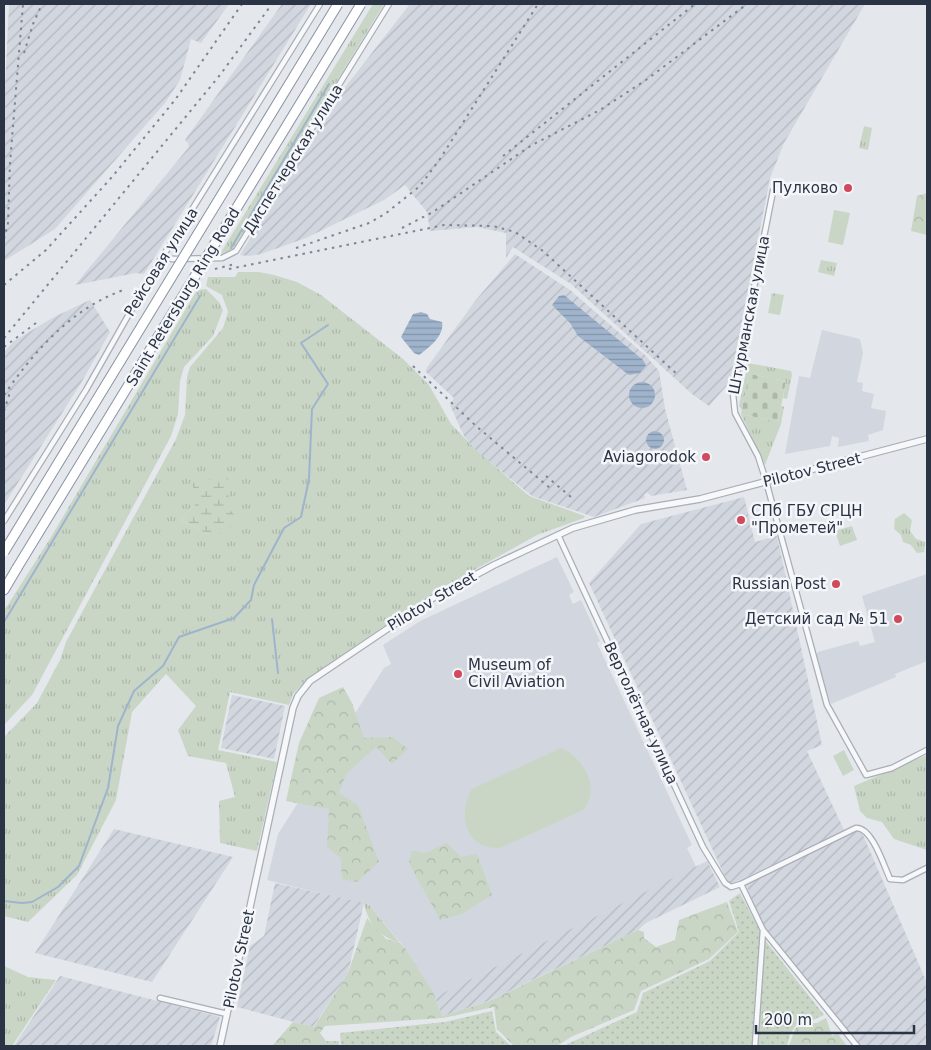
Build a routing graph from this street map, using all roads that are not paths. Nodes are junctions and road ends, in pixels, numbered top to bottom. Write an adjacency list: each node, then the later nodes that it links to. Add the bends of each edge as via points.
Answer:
1 (320, 4): 6 (street, Рейсовая улица)
2 (338, 4): 11 (highway, Saint Petersburg Ring Road, bridge)
3 (361, 4): 12 (highway, Saint Petersburg Ring Road, bridge)
4 (389, 4): 6 (street, Диспетчерская улица, via 236,251 222,258)
5 (773, 190): 8 (street, Штурманская улица, via 732,400)
6 (164, 256): 9 (street, Рейсовая улица)
7 (927, 440): 8 (street, Pilotov Street)
8 (766, 481): 10 (street, Pilotov Street, via 681,503 613,515); 13 (street, Штурманская улица, via 827,705 866,775 892,768)
9 (4, 521)
10 (558, 535): 15 (street, Вертолётная улица, via 704,847 721,879 730,886); 18 (street, Pilotov Street, via 433,598 303,688 293,708)
11 (4, 552)
12 (4, 590)
13 (927, 750)
14 (927, 868): 15 (street, via 902,880 890,880 866,830 856,828)
15 (741, 884): 16 (street)
16 (763, 930): 20 (street); 21 (street)
17 (160, 998): 18 (street)
18 (227, 1014): 19 (street, Pilotov Street)
19 (220, 1046)
20 (755, 1046)
21 (856, 1046)

